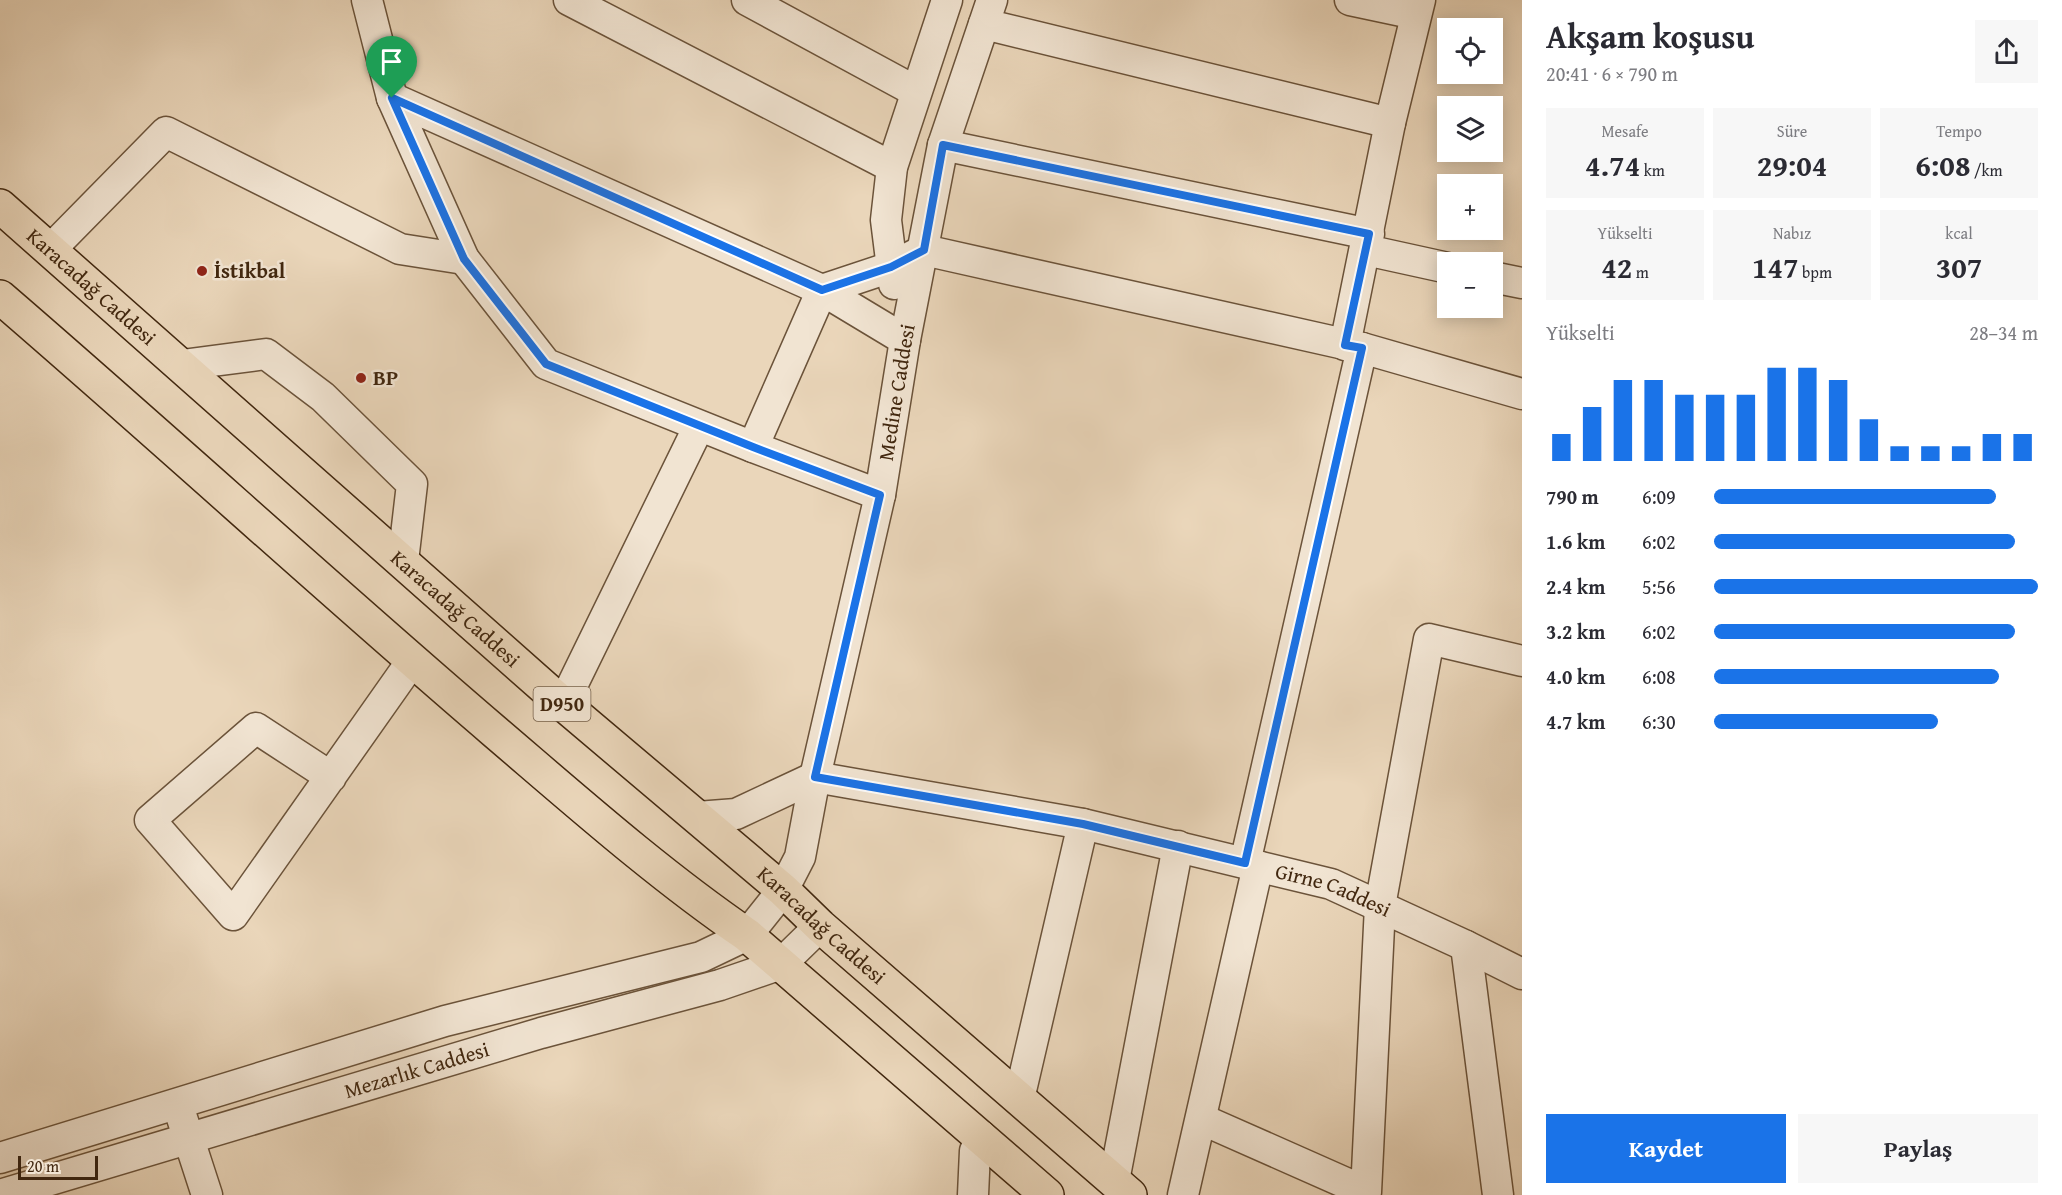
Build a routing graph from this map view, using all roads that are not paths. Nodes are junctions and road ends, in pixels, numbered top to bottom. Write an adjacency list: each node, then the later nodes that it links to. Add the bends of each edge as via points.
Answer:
1 (367, 0): 9 (street)
2 (569, 0): 12 (street)
3 (747, 0): 8 (street)
4 (947, 0): 8 (street)
5 (1350, 0): 6 (street)
6 (1418, 7): 10 (street)
7 (988, 12): 10 (street); 11 (street, Medine Caddesi)
8 (915, 91): 12 (street)
9 (392, 98): 17 (street); 22 (street)
10 (1390, 123): 14 (street)
11 (943, 145): 14 (street); 16 (street, Medine Caddesi)
12 (892, 167): 19 (street, via 886,220)
13 (0, 206): 15 (highway, Karacadağ Caddesi / D950)
14 (1367, 242): 18 (street); 25 (street)
15 (50, 250): 17 (street, via 166,132 400,249); 26 (highway, Karacadağ Caddesi / D950)
16 (924, 250): 19 (street); 24 (street, Medine Caddesi); 25 (street)
17 (464, 259): 28 (street, via 546,364)
18 (1437, 264)
19 (891, 267): 22 (street); 24 (street)
20 (1503, 279): 21 (street)
21 (1522, 283)
22 (822, 290): 24 (street); 29 (street)
23 (0, 297): 32 (highway)
24 (905, 340): 30 (street, Medine Caddesi)
25 (1354, 346): 27 (street); 40 (street)
26 (182, 365): 31 (highway, Karacadağ Caddesi / D950); 31 (street, via 266,354 323,397 412,484)
27 (1522, 394)
28 (699, 426): 29 (street); 34 (street)
29 (753, 447): 30 (street)
30 (880, 495): 36 (street, Medine Caddesi)
31 (403, 561): 34 (highway, Karacadağ Caddesi / D950)
32 (412, 661): 35 (street); 44 (highway, via 577,802)
33 (1522, 661): 42 (street, via 1429,639)
34 (562, 704): 37 (highway, Karacadağ Caddesi / D950)
35 (331, 777): 35 (street, via 233,915 150,820 256,728)
36 (815, 777): 37 (street, via 736,814); 38 (street, Girne Caddesi); 41 (street, Medine Caddesi, via 800,857)
37 (697, 817): 41 (highway, Karacadağ Caddesi / D950)
38 (1083, 824): 39 (street, Girne Caddesi); 48 (street)
39 (1178, 846): 40 (street, Girne Caddesi); 54 (street)
40 (1252, 865): 42 (street, Girne Caddesi, via 1331,884); 50 (street)
41 (783, 890): 43 (highway, Karacadağ Caddesi / D950); 44 (street, Mezarlık Caddesi)
42 (1380, 906): 45 (street, Girne Caddesi); 55 (street)
43 (820, 926): 46 (street, Mezarlık Caddesi); 48 (highway, Karacadağ Caddesi / D950)
44 (747, 935): 46 (highway); 49 (street, Mezarlık Caddesi, via 701,957 444,1021)
45 (1466, 945): 47 (street, Girne Caddesi); 61 (street)
46 (781, 964): 51 (highway); 52 (street, Mezarlık Caddesi, via 720,985 541,1033)
47 (1522, 974)
48 (1019, 1099): 54 (highway, Karacadağ Caddesi / D950)
49 (177, 1104): 52 (street); 53 (street, Mezarlık Caddesi)
50 (1201, 1119): 55 (street); 60 (street)
51 (981, 1136): 58 (street, via 975,1151); 59 (highway)
52 (188, 1137): 56 (street, Mezarlık Caddesi); 57 (street)
53 (0, 1158)
54 (1122, 1188)
55 (1366, 1193)
56 (0, 1195)
57 (207, 1195)
58 (973, 1195)
59 (1047, 1195)
60 (1183, 1195)
61 (1498, 1195)

